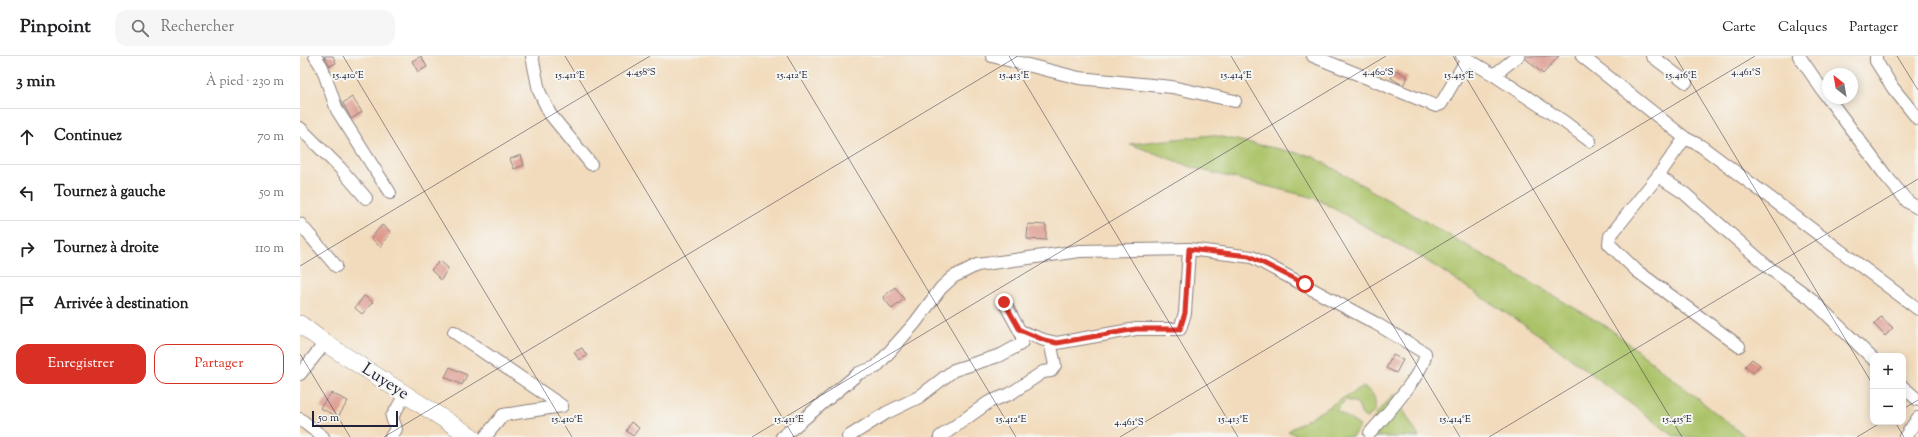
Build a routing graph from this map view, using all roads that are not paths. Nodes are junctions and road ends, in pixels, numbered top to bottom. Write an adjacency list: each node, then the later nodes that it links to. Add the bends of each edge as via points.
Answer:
1 (315, 56): 22 (street, via 322,67 337,110)
2 (532, 56): 20 (street, via 539,91 550,114)
3 (992, 56): 14 (street, via 1079,78 1172,87)
4 (1313, 56): 10 (street, via 1436,106 1441,104)
5 (1518, 56): 11 (street)
6 (1582, 56): 18 (street)
7 (1652, 56): 12 (street)
8 (1799, 56): 13 (street)
9 (1876, 56): 16 (street, via 1876,61)
10 (1465, 57): 11 (street)
11 (1494, 75): 19 (street)
12 (1686, 82)
13 (1822, 89)
14 (1235, 101)
15 (1832, 104): 24 (street, via 1886,176 1908,202)
16 (1918, 119)
17 (300, 128): 23 (street)
18 (1685, 138): 21 (street); 29 (street, via 1707,150)
19 (1590, 141)
20 (591, 164)
21 (1658, 176): 35 (street, via 1610,236 1609,244 1637,271); 36 (street, via 1684,193 1768,267 1810,298)
22 (390, 193)
23 (366, 198)
24 (1918, 208)
25 (300, 224): 27 (street)
26 (1189, 249): 33 (street, via 1185,313 1180,329 1136,329 1098,334 1068,342); 43 (street, via 1252,258 1375,323 1424,353 1425,359 1406,391); 48 (street, via 1080,251 975,265 953,277 941,288 876,367 856,376)
27 (336, 266)
28 (1004, 302): 31 (street)
29 (1918, 309)
30 (300, 324): 34 (street, Luyeye)
31 (1020, 330): 33 (street); 49 (street, via 1023,337 1019,345 1005,353 954,370 919,397 886,413)
32 (454, 332): 47 (street, via 562,406 503,415)
33 (1050, 342): 50 (street, via 1055,365 1051,371 1043,372 1010,394 989,402)
34 (325, 343): 37 (street); 39 (street, Luyeye)
35 (1739, 346)
36 (1870, 356)
37 (300, 374)
38 (1905, 389): 40 (street)
39 (406, 395): 45 (street, via 392,417 396,429); 46 (street, Luyeye)
40 (1918, 400)
41 (1918, 418): 51 (street)
42 (300, 419): 44 (street)
43 (1370, 433)
44 (323, 437)
45 (391, 437)
46 (472, 437)
47 (485, 437)
48 (782, 437)
49 (848, 437)
50 (940, 437)
51 (1905, 437)

